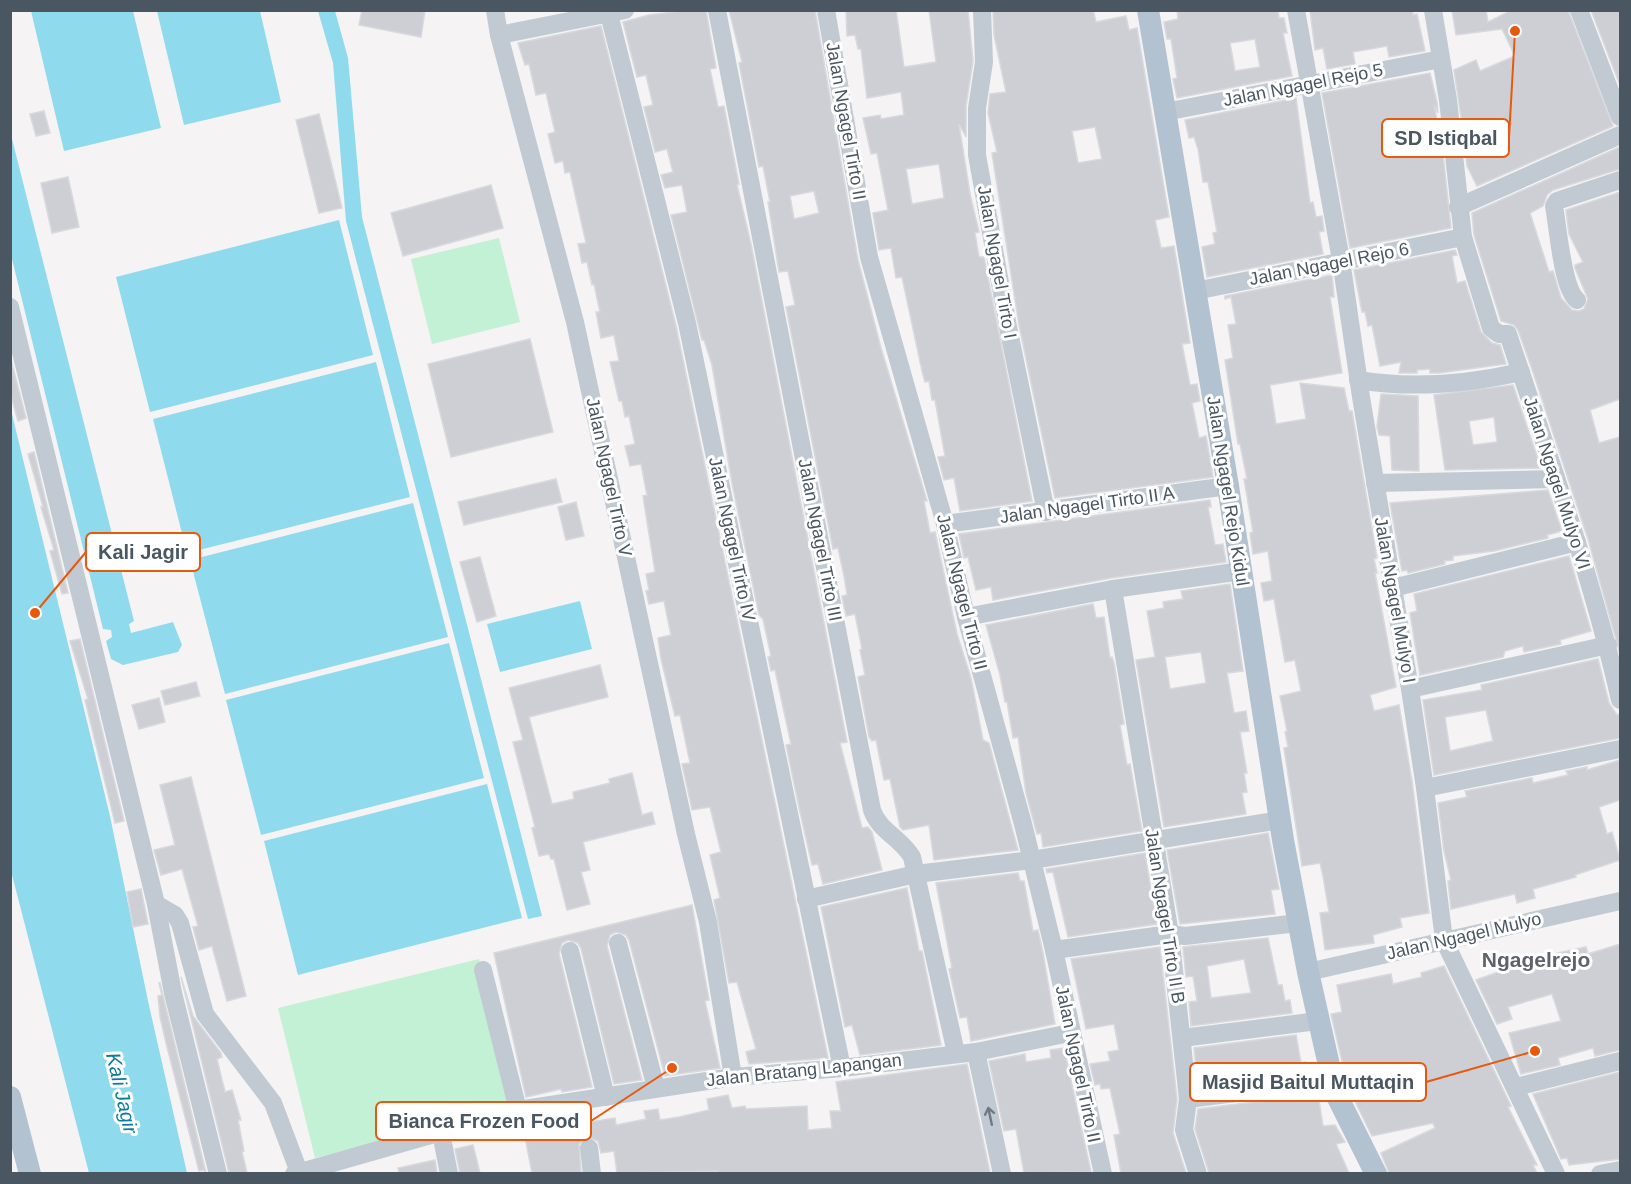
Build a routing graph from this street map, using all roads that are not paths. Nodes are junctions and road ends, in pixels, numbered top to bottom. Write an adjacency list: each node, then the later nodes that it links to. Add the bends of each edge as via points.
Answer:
1 (495, 10): 10 (street, Jalan Ngagel Tirto V)
2 (717, 10): 43 (street, Jalan Ngagel Tirto III, via 872,810 880,826 906,848)
3 (826, 10): 29 (street, Jalan Ngagel Tirto II, via 869,257)
4 (982, 10): 28 (street, Jalan Ngagel Tirto I, via 984,62 977,108 977,155)
5 (1148, 10): 13 (main road, Jalan Ngagel Rejo Kidul)
6 (1296, 10): 12 (street, Jalan Ngagel Mulyo I)
7 (1432, 10): 11 (street)
8 (1580, 10): 14 (street)
9 (617, 12): 10 (street); 44 (street, Jalan Ngagel Tirto IV, via 687,323)
10 (499, 35): 62 (street, Jalan Ngagel Tirto V, via 575,322 708,922)
11 (1441, 59): 12 (street, Jalan Ngagel Rejo 5); 17 (street)
12 (1310, 83): 13 (street, Jalan Ngagel Rejo 5); 19 (street, Jalan Ngagel Mulyo I)
13 (1165, 112): 20 (main road, Jalan Ngagel Rejo Kidul)
14 (1620, 117)
15 (1620, 135): 17 (street)
16 (1620, 180): 21 (street, via 1557,201 1554,206 1567,280)
17 (1458, 207): 18 (street)
18 (1463, 237): 19 (street, Jalan Ngagel Rejo 6); 23 (street, Jalan Ngagel Mulyo VI, via 1491,328 1508,334)
19 (1341, 260): 20 (street, Jalan Ngagel Rejo 6); 24 (street, Jalan Ngagel Mulyo I)
20 (1195, 291): 27 (main road, Jalan Ngagel Rejo Kidul)
21 (1577, 300)
22 (10, 307): 46 (street)
23 (1521, 372): 24 (street, via 1482,381 1393,386); 25 (street, Jalan Ngagel Mulyo VI)
24 (1358, 380): 26 (street, Jalan Ngagel Mulyo I)
25 (1555, 479): 26 (street); 30 (street, Jalan Ngagel Mulyo VI)
26 (1375, 483): 32 (street, Jalan Ngagel Mulyo I)
27 (1228, 486): 28 (street, Jalan Ngagel Tirto II A); 31 (main road, Jalan Ngagel Rejo Kidul)
28 (1047, 512): 29 (street, Jalan Ngagel Tirto II A)
29 (945, 524): 34 (street, Jalan Ngagel Tirto II)
30 (1577, 542): 32 (street); 35 (street, Jalan Ngagel Mulyo VI)
31 (1242, 571): 33 (street); 40 (main road, Jalan Ngagel Rejo Kidul)
32 (1393, 588): 36 (street, Jalan Ngagel Mulyo I)
33 (1113, 590): 34 (street); 41 (street, Jalan Ngagel Tirto II B)
34 (966, 617): 42 (street, Jalan Ngagel Tirto II)
35 (1608, 645): 36 (street); 37 (street, Jalan Ngagel Mulyo VI)
36 (1410, 689): 39 (street, Jalan Ngagel Mulyo I)
37 (1620, 700)
38 (1620, 749): 39 (street)
39 (1425, 788): 49 (street, Jalan Ngagel Mulyo I)
40 (1280, 820): 41 (street); 47 (main road, Jalan Ngagel Rejo Kidul)
41 (1154, 838): 42 (street); 48 (street, Jalan Ngagel Tirto II B)
42 (1032, 860): 43 (street); 52 (street, Jalan Ngagel Tirto II)
43 (916, 874): 44 (street); 59 (street, Jalan Ngagel Tirto III)
44 (806, 899): 61 (street, Jalan Ngagel Tirto IV)
45 (1620, 901): 49 (street, Jalan Ngagel Mulyo)
46 (156, 904): 75 (street, via 173,993); 76 (street, via 175,915 180,923 205,1014 273,1103)
47 (1298, 922): 48 (street, via 1185,936); 54 (main road, Jalan Ngagel Rejo Kidul)
48 (1170, 934): 52 (street); 57 (street, Jalan Ngagel Tirto II B)
49 (1444, 940): 54 (street, Jalan Ngagel Mulyo); 64 (street, Jalan Ngagel Mulyo I)
50 (618, 944): 65 (street)
51 (570, 951): 67 (street)
52 (1054, 951): 56 (street, Jalan Ngagel Tirto II)
53 (483, 970): 69 (street)
54 (1308, 972): 55 (main road, Jalan Ngagel Rejo Kidul)
55 (1318, 1021): 57 (street); 63 (main road, Jalan Ngagel Rejo Kidul)
56 (1070, 1033): 58 (street, Jalan Bratang Lapangan); 80 (street, Jalan Ngagel Tirto II)
57 (1182, 1038): 68 (street, Jalan Ngagel Tirto II B)
58 (976, 1052): 59 (street, Jalan Bratang Lapangan); 79 (street, one-way to 58)
59 (956, 1053): 61 (street, Jalan Bratang Lapangan)
60 (1620, 1061): 64 (street)
61 (842, 1068): 62 (street, Jalan Bratang Lapangan)
62 (733, 1077): 65 (street, Jalan Bratang Lapangan)
63 (1332, 1081): 68 (street); 82 (main road, Jalan Ngagel Rejo Kidul)
64 (1516, 1087): 83 (street, Jalan Ngagel Mulyo I)
65 (656, 1088): 67 (street, Jalan Bratang Lapangan)
66 (10, 1097): 72 (main road)
67 (606, 1097): 69 (street, Jalan Bratang Lapangan)
68 (1188, 1099): 81 (street, Jalan Ngagel Tirto II B, via 1186,1140)
69 (518, 1110): 70 (street, Jalan Bratang Lapangan)
70 (441, 1133): 73 (street, Jalan Bratang Lapangan); 77 (street)
71 (590, 1148): 78 (street)
72 (22, 1160)
73 (337, 1168): 76 (street, Jalan Bratang Lapangan)
74 (1620, 1170): 84 (street)
75 (218, 1173)
76 (296, 1173)
77 (449, 1173)
78 (592, 1173)
79 (1002, 1173)
80 (1102, 1173)
81 (1198, 1173)
82 (1376, 1173)
83 (1556, 1173)
84 (1600, 1173)

